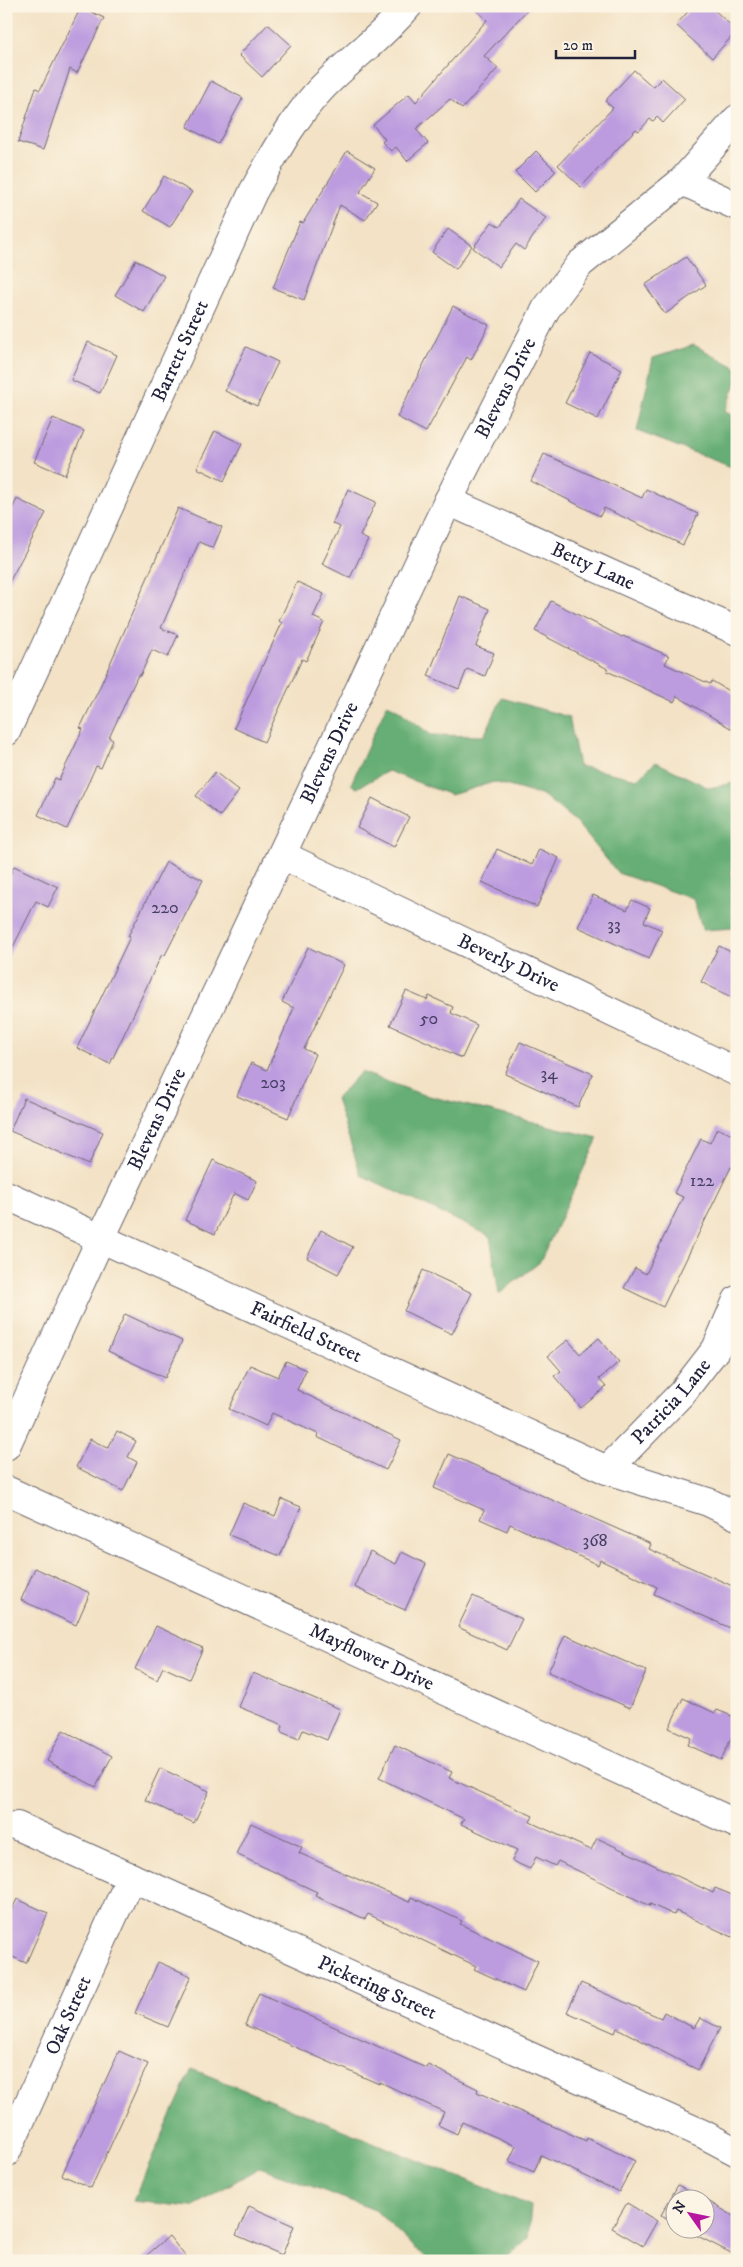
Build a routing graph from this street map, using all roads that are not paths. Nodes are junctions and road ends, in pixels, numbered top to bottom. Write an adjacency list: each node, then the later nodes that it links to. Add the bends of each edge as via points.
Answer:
1 (408, 6): 7 (street, Barrett Street, via 390,28 320,90 284,138 253,192)
2 (737, 119): 3 (street, Blevens Drive)
3 (682, 182): 4 (street); 5 (street, Blevens Drive, via 580,264 558,292 546,309)
4 (737, 206)
5 (448, 501): 6 (street, Betty Lane); 9 (street, Blevens Drive)
6 (737, 631)
7 (15, 691): 8 (street, Barrett Street)
8 (6, 732)
9 (282, 855): 10 (street, Beverly Drive); 12 (street, Blevens Drive)
10 (737, 1072)
11 (6, 1195): 12 (street, Fairfield Street)
12 (101, 1238): 14 (street, Blevens Drive); 15 (street, Fairfield Street)
13 (737, 1300): 15 (street, Patricia Lane, via 716,1349 682,1393)
14 (6, 1446)
15 (607, 1470): 17 (street, Fairfield Street, via 708,1502)
16 (6, 1490): 18 (street, Mayflower Drive)
17 (737, 1516)
18 (737, 1824)
19 (17, 1826): 20 (street, Pickering Street)
20 (131, 1877): 21 (street, Pickering Street); 22 (street, Oak Street)
21 (737, 2152)
22 (6, 2154)

